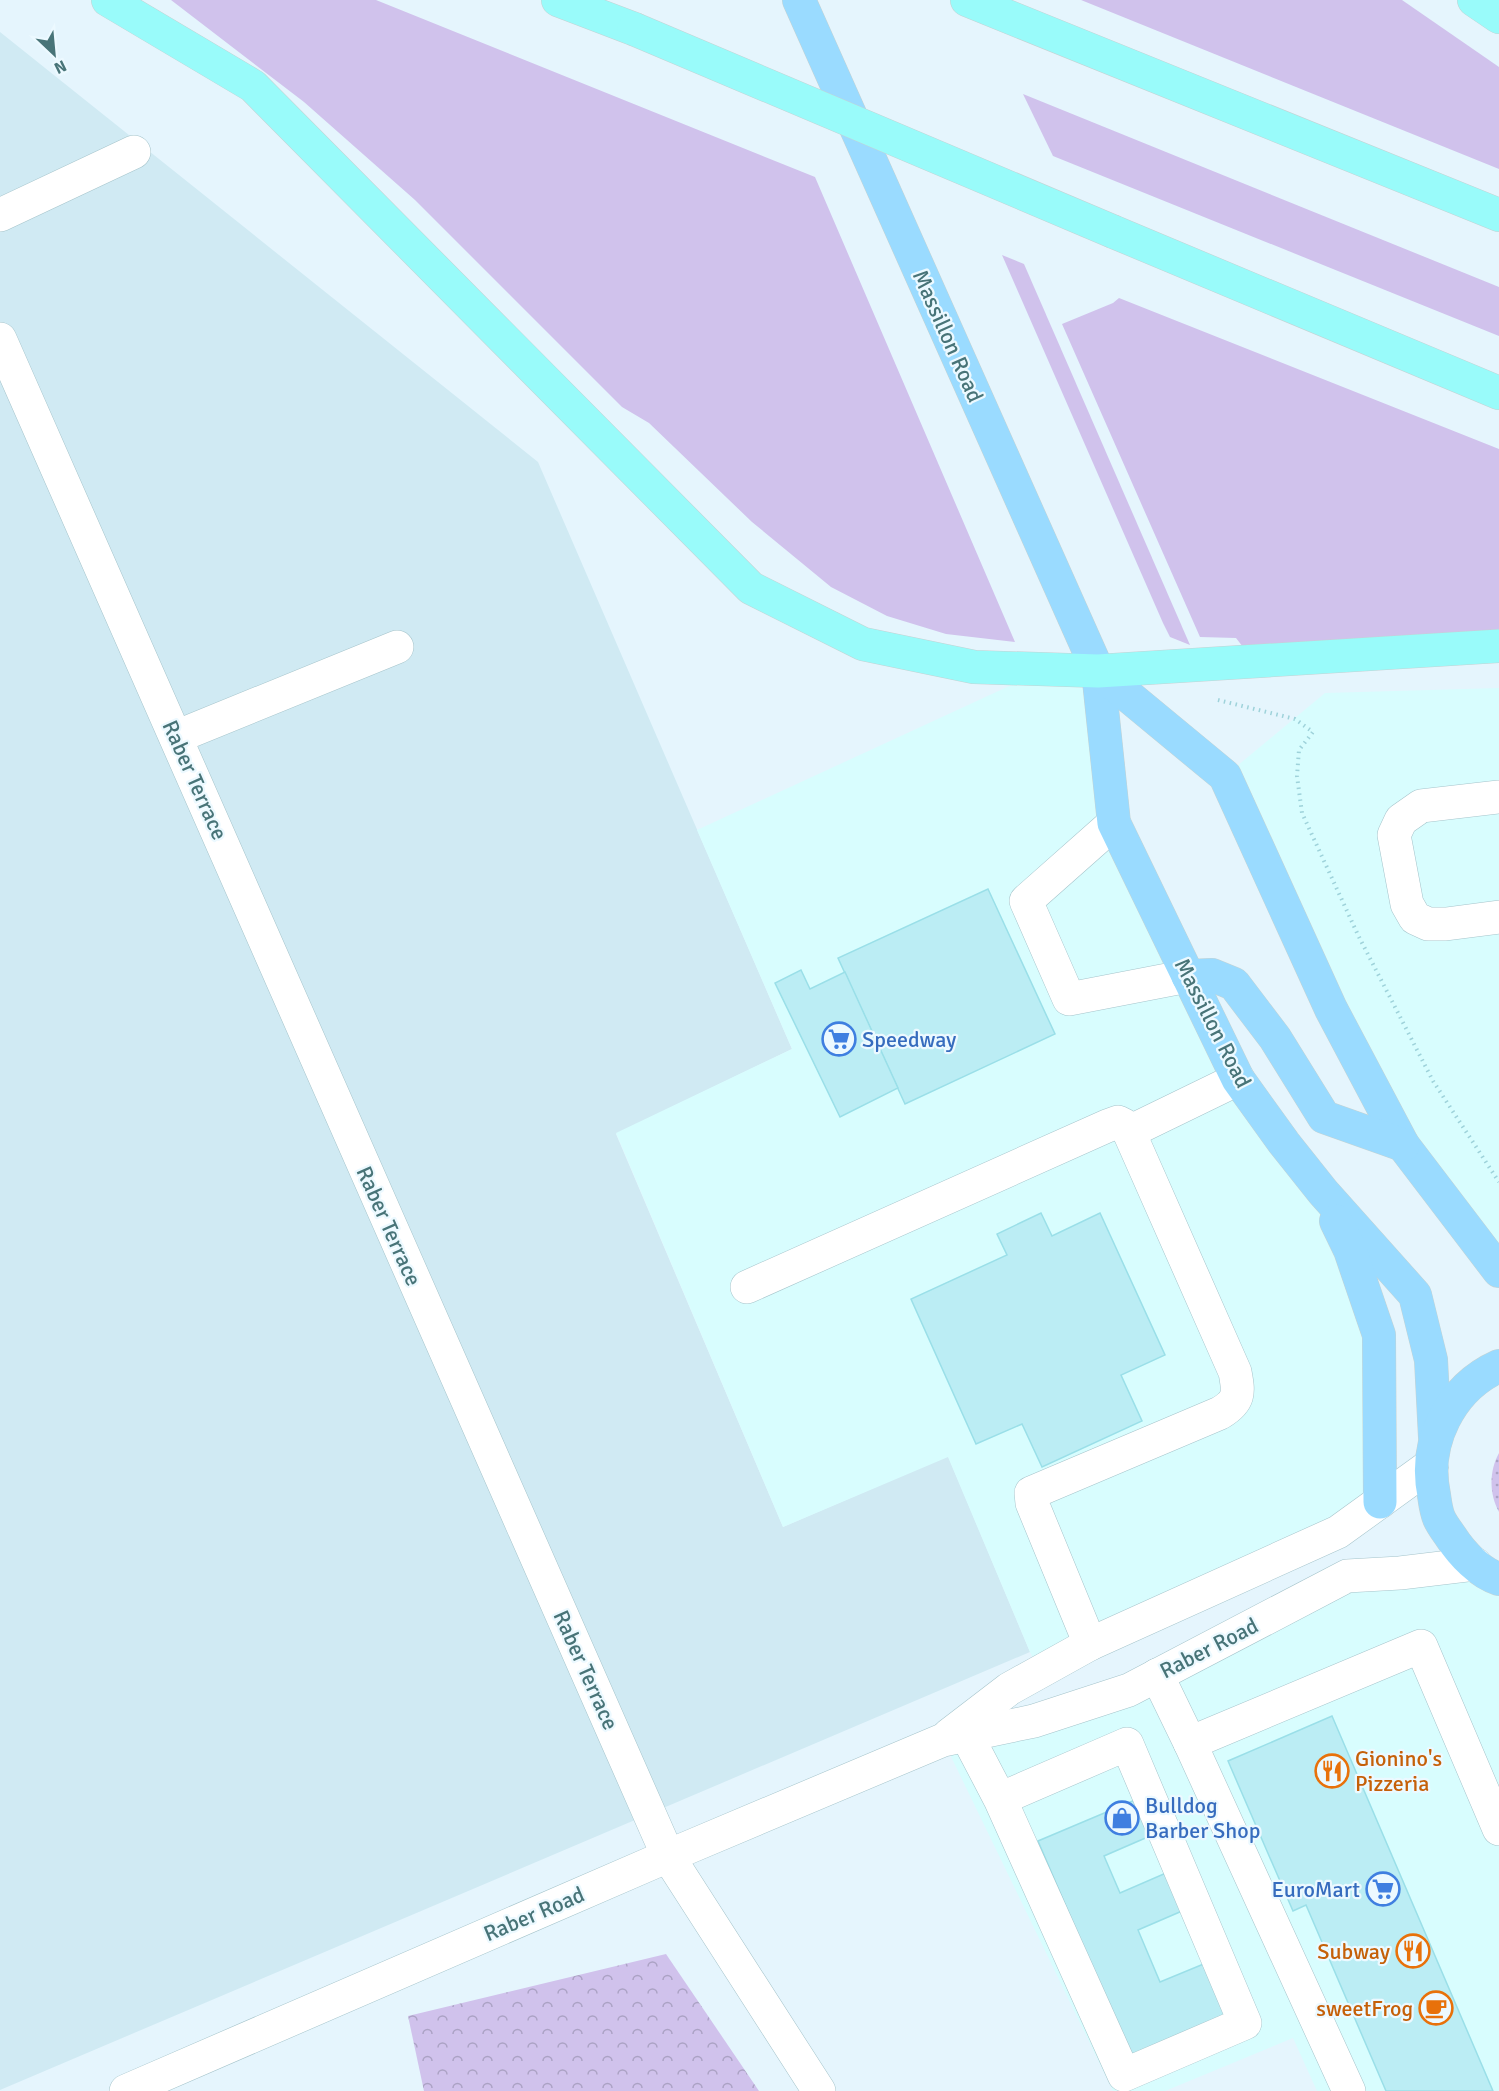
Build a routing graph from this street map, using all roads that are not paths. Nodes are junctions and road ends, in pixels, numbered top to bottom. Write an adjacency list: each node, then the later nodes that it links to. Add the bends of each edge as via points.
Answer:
1 (108, 0): 14 (highway, via 253,86 751,588 863,644 974,667)
2 (558, 0): 11 (highway, bridge)
3 (799, 0): 14 (main road, Massillon Road)
4 (966, 0): 9 (highway)
5 (1474, 0): 6 (highway)
6 (1499, 18)
7 (134, 152): 8 (street)
8 (0, 215)
9 (1499, 215)
10 (0, 339): 15 (street, Raber Terrace)
11 (1499, 393)
12 (1499, 646): 14 (highway)
13 (398, 647): 15 (street)
14 (1098, 671): 17 (main road, Massillon Road); 22 (main road, Massillon Road, via 1225,776 1331,1009)
15 (176, 737): 36 (street, Raber Terrace)
16 (1499, 797): 18 (street, via 1421,806 1401,820 1394,835 1407,904 1415,918 1428,924 1446,924)
17 (1114, 823): 19 (main road, Massillon Road); 19 (street, via 1026,901 1070,999)
18 (1499, 916)
19 (1188, 976): 20 (main road, Massillon Road); 22 (main road, via 1212,975 1234,984 1275,1038 1324,1117)
20 (1238, 1079): 21 (street); 23 (main road, Massillon Road)
21 (1129, 1132): 25 (street, via 1118,1122 1107,1126); 30 (street, via 1238,1388 1236,1399 1220,1413 1031,1493)
22 (1403, 1144): 24 (main road, Massillon Road)
23 (1323, 1192): 27 (main road, Massillon Road, via 1415,1295 1431,1360); 28 (main road, via 1350,1250 1379,1335)
24 (1499, 1271)
25 (747, 1287)
26 (1499, 1365): 27 (main road, via 1483,1373 1454,1401)
27 (1433, 1450): 28 (street, Raber Road); 29 (main road, Massillon Road, via 1430,1477 1438,1517 1460,1551)
28 (1380, 1502): 30 (street, Raber Road, via 1338,1532)
29 (1491, 1577): 31 (street, Raber Road, via 1400,1573 1347,1576)
30 (1090, 1644): 32 (street, Raber Road, via 1009,1689)
31 (1157, 1675): 32 (street, Raber Road, via 1129,1690 1034,1721); 33 (street)
32 (955, 1737): 34 (street); 36 (street, Raber Road)
33 (1190, 1743): 35 (street, via 1421,1646); 39 (street)
34 (1000, 1799): 34 (street, via 1124,2075 1245,2023 1127,1744)
35 (1499, 1829)
36 (668, 1856): 37 (street, Raber Road); 38 (street, Raber Terrace)
37 (126, 2091)
38 (819, 2091)
39 (1349, 2091)

